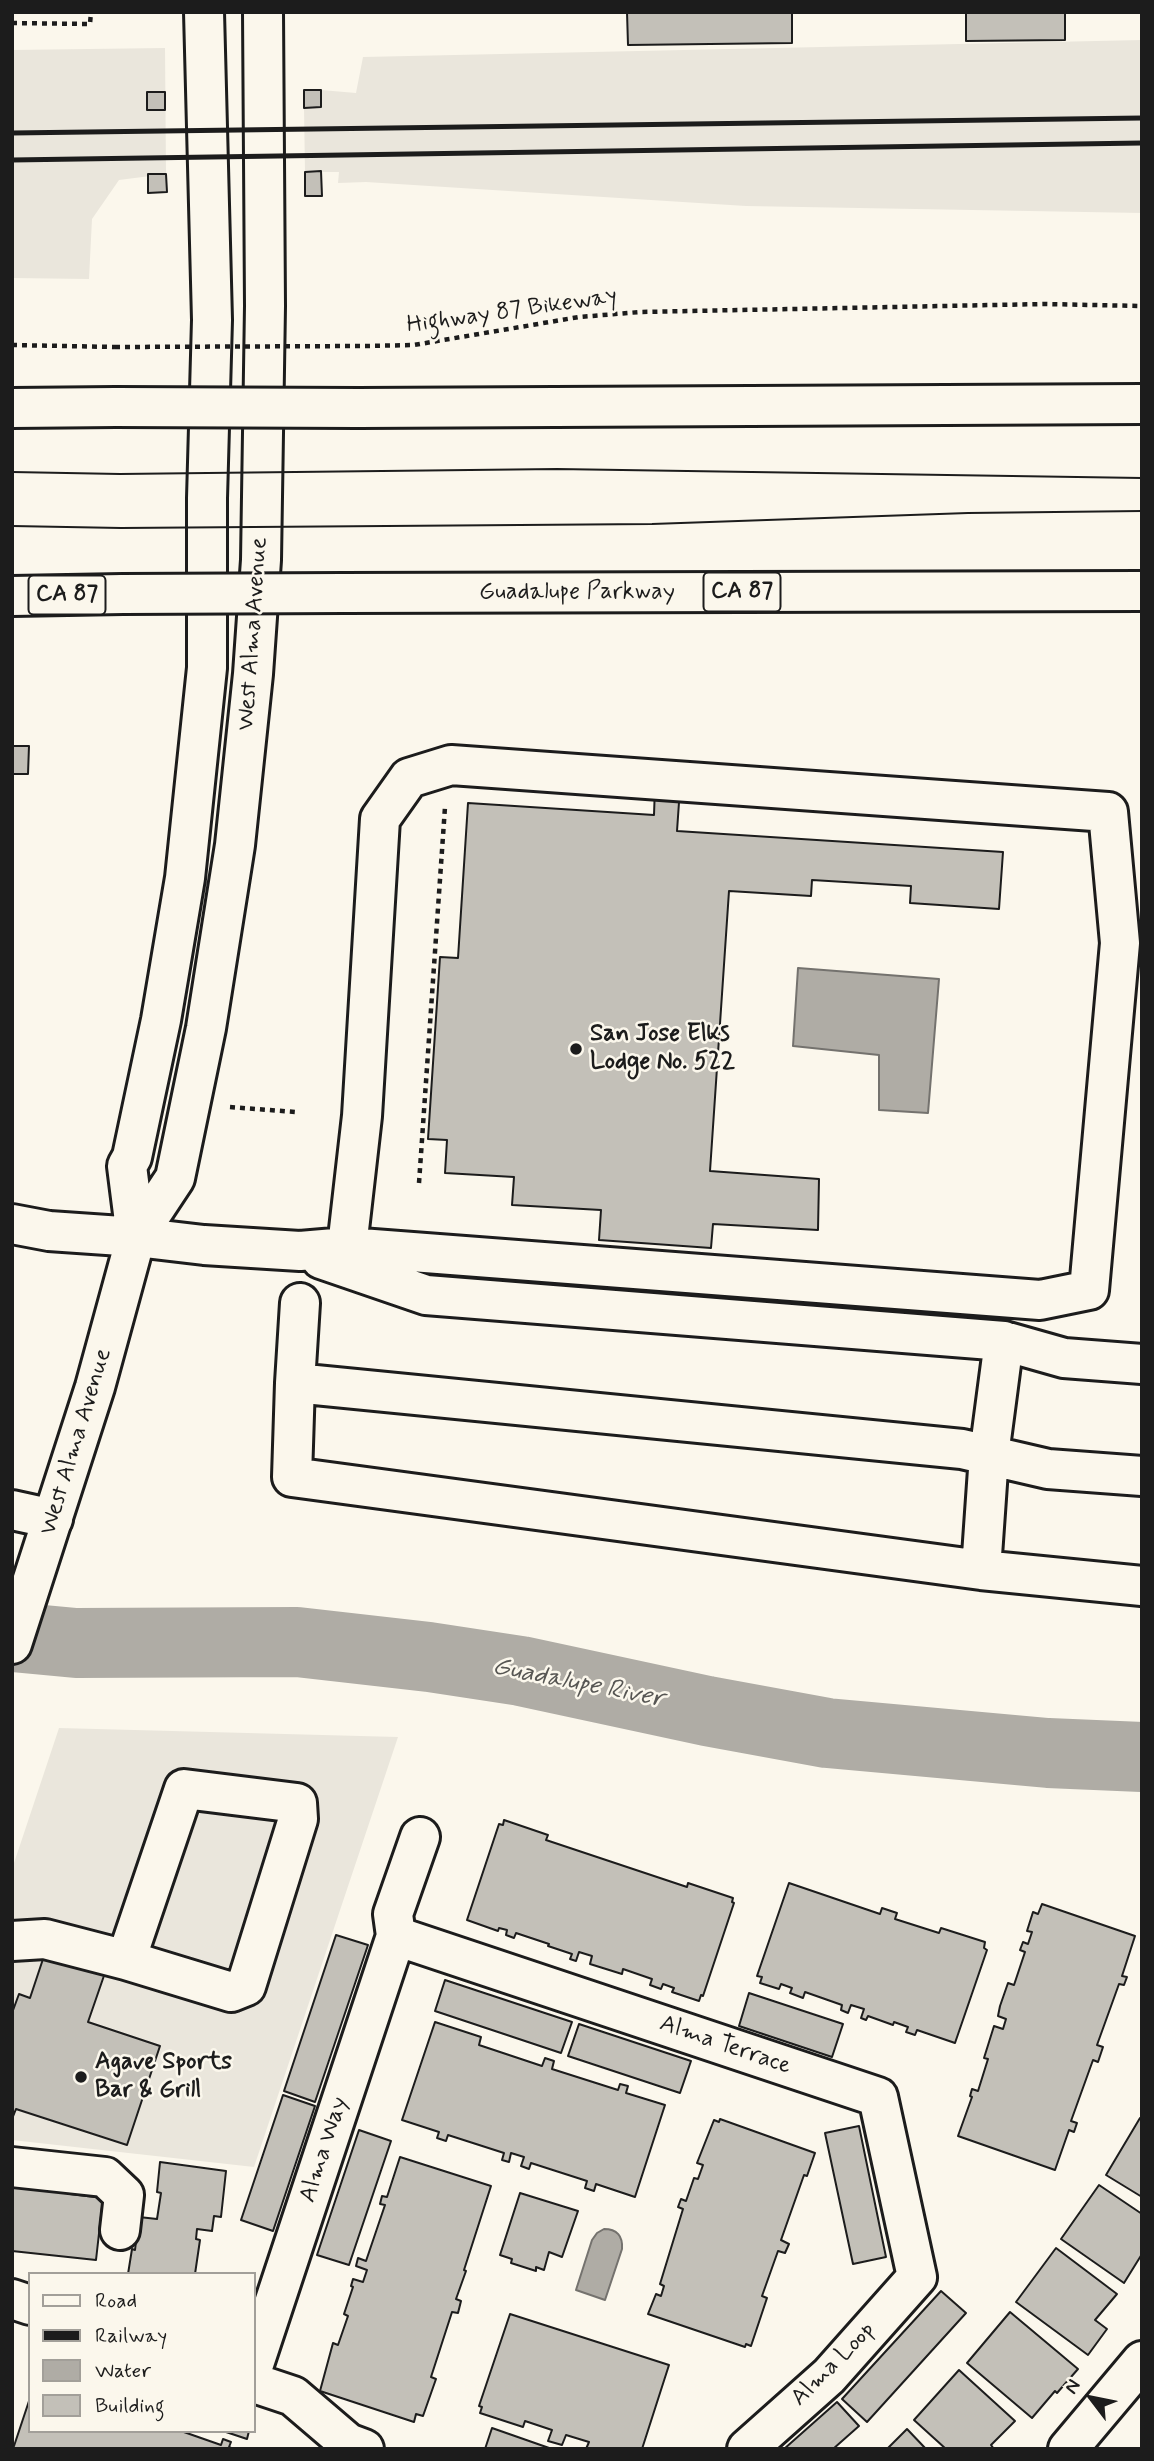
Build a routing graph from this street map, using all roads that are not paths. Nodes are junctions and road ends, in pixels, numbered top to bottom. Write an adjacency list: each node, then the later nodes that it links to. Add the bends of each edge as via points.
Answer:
1 (204, 12): 8 (main road, West Alma Avenue, via 212,320 207,668 185,878 161,1020 127,1166)
2 (263, 12): 8 (main road, West Alma Avenue, via 261,560 253,674 235,845 206,1028 175,1178)
3 (1142, 404): 4 (main road, bridge)
4 (12, 408)
5 (1142, 591): 6 (main road, Guadalupe Parkway / CA 87, bridge)
6 (12, 596)
7 (12, 1224): 8 (main road)
8 (136, 1237): 10 (main road); 18 (main road, West Alma Avenue)
9 (347, 1247): 9 (main road, via 1040,1300 1089,1290 1120,943 1108,812 451,765 409,778 380,819 362,1116); 10 (main road)
10 (300, 1251): 12 (main road, via 426,1295)
11 (300, 1303): 14 (main road)
12 (1003, 1341): 13 (main road, via 1064,1358); 15 (main road)
13 (1142, 1364)
14 (295, 1384): 15 (main road); 19 (main road, via 292,1477)
15 (989, 1455): 16 (main road, via 1048,1469); 19 (main road)
16 (1142, 1476)
17 (12, 1510): 18 (main road)
18 (50, 1528): 21 (main road, West Alma Avenue)
19 (981, 1570): 20 (main road)
20 (1142, 1586)
21 (12, 1644)
22 (420, 1837): 23 (main road, Alma Way, via 393,1914)
23 (396, 1936): 28 (main road, Alma Terrace, via 878,2097); 29 (main road, Alma Way)
24 (12, 1941): 25 (main road, via 45,1939)
25 (126, 1960): 25 (main road, via 231,1993 246,1986 298,1819 297,1803 184,1789)
26 (12, 2167): 27 (main road, via 105,2177 124,2195)
27 (120, 2230)
28 (917, 2277): 33 (main road, Alma Loop, via 829,2376)
29 (256, 2358)
30 (1142, 2361): 34 (main road)
31 (256, 2384): 32 (main road, via 293,2396 348,2443)
32 (364, 2449)
33 (747, 2449)
34 (1068, 2449)

